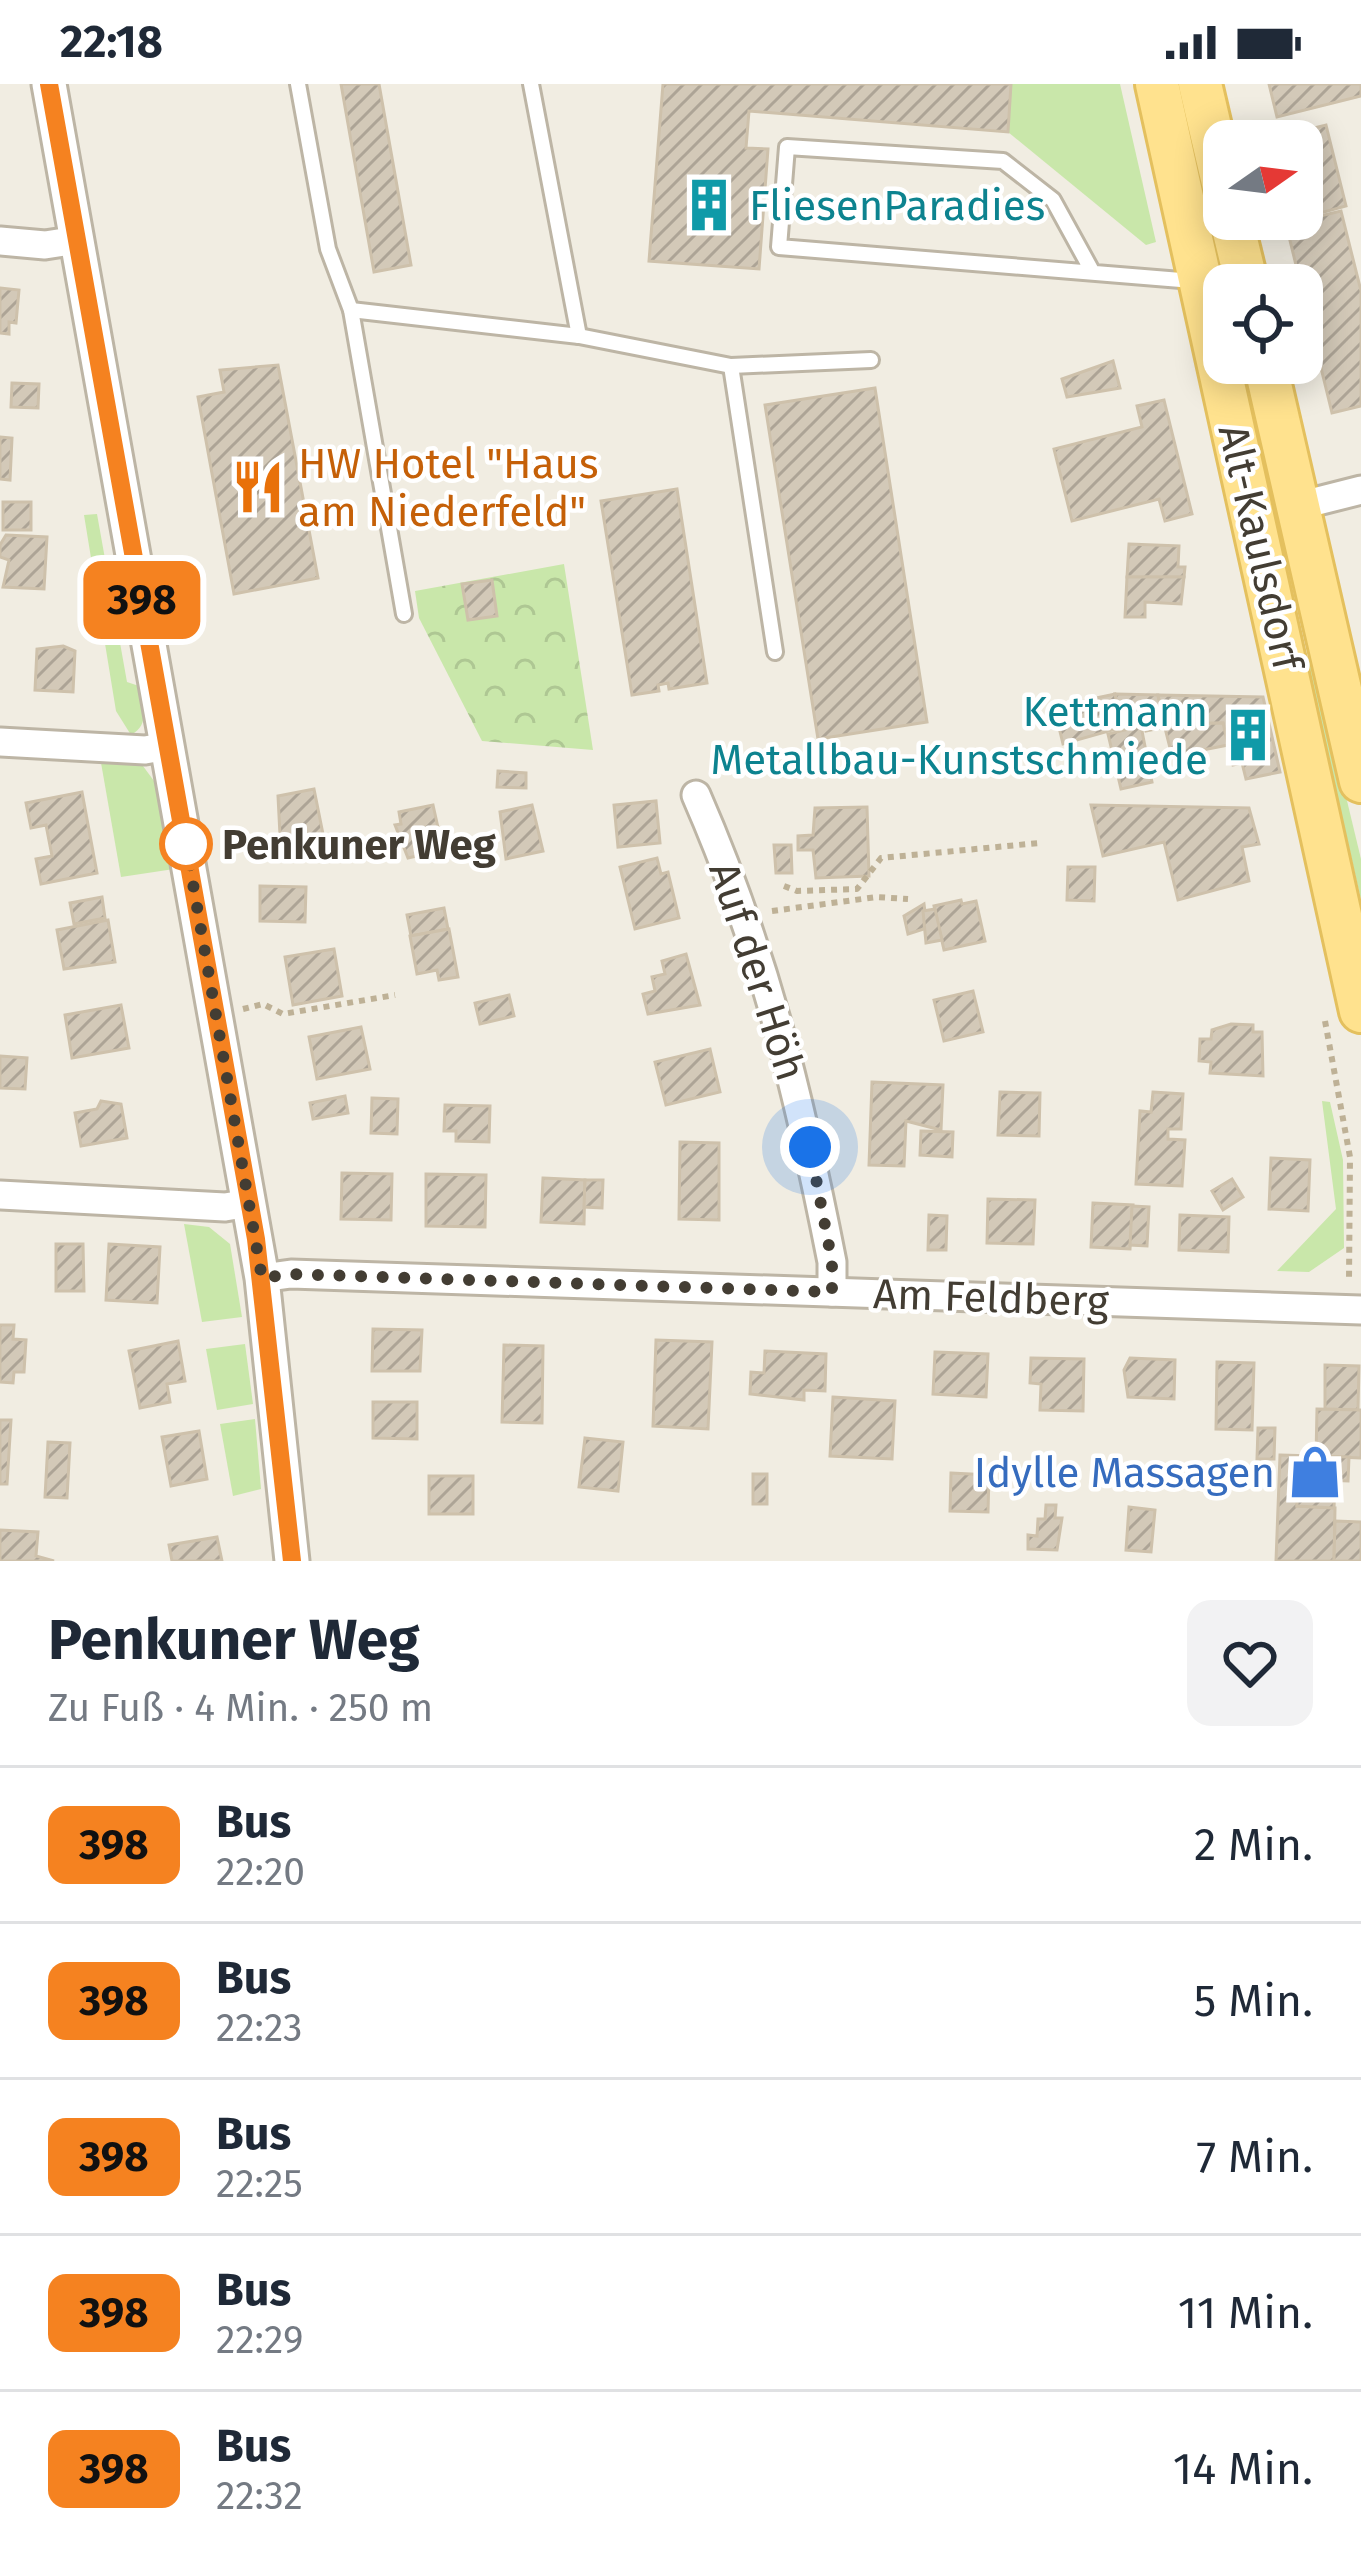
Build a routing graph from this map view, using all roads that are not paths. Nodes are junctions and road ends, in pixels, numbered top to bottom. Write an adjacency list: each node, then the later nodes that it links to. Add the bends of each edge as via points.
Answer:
1 (49, 84): 7 (street)
2 (298, 84): 11 (lane, via 328,249)
3 (531, 84): 12 (lane)
4 (1157, 84): 10 (main road, Alt-Kaulsdorf)
5 (1200, 84): 6 (main road)
6 (1208, 120)
7 (77, 240): 8 (street); 21 (street)
8 (0, 241)
9 (1092, 271): 9 (lane, via 1052,200 1003,161 787,147 779,248); 10 (lane)
10 (1202, 282): 24 (main road, Alt-Kaulsdorf)
11 (351, 310): 12 (lane); 18 (lane)
12 (579, 336): 14 (lane)
13 (871, 360): 14 (lane)
14 (731, 366): 19 (lane)
15 (1270, 384): 17 (main road, Alt-Kaulsdorf)
16 (1361, 490): 17 (street)
17 (1298, 506): 22 (main road, Alt-Kaulsdorf)
18 (404, 614)
19 (775, 652)
20 (0, 742): 21 (street)
21 (168, 746): 26 (street)
22 (1361, 781)
23 (696, 795): 28 (street, Auf der Höh, via 745,913 793,1066)
24 (1361, 1010)
25 (0, 1195): 26 (street)
26 (249, 1203): 27 (street)
27 (262, 1278): 28 (street, Am Feldberg); 30 (street)
28 (832, 1292): 29 (street, Am Feldberg)
29 (1361, 1310)
30 (292, 1561)

